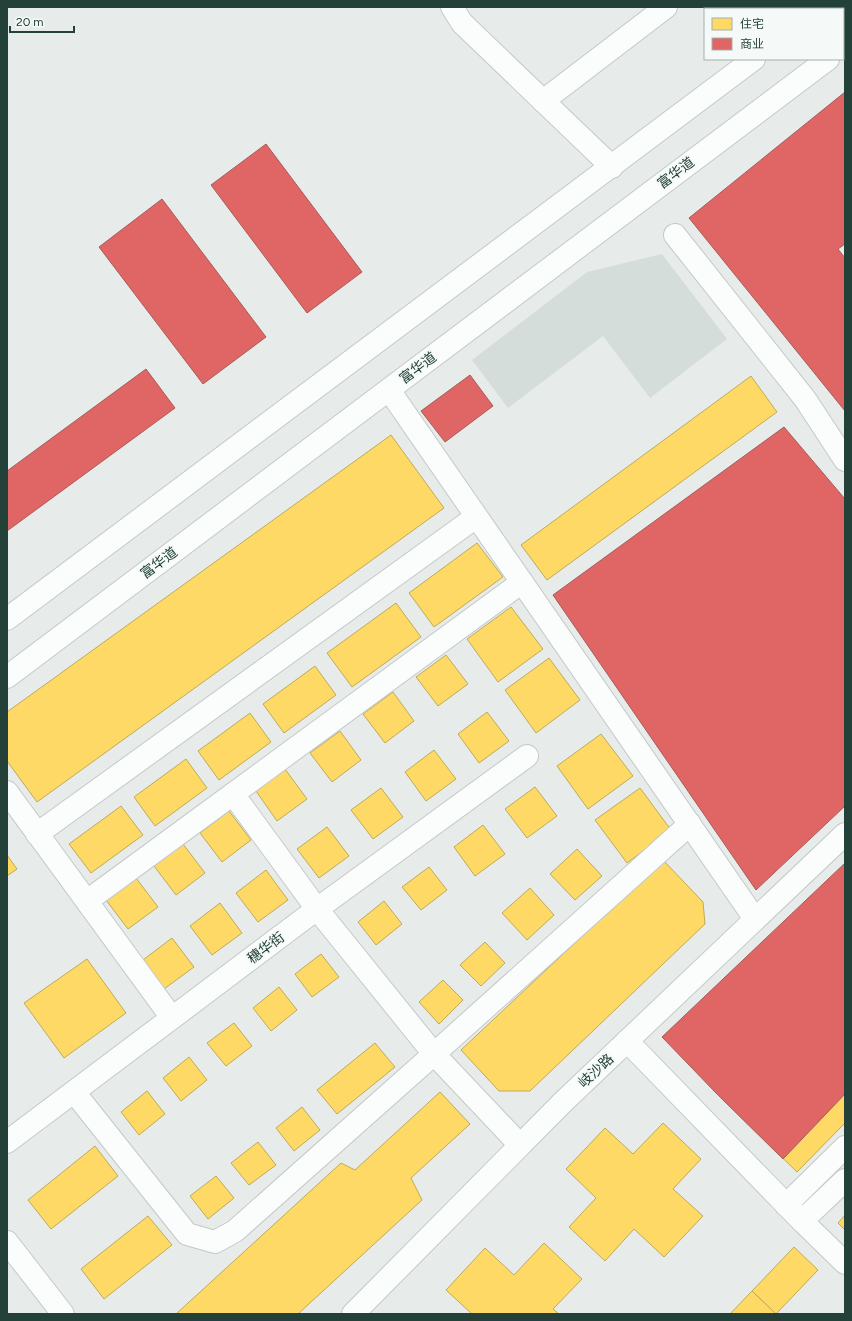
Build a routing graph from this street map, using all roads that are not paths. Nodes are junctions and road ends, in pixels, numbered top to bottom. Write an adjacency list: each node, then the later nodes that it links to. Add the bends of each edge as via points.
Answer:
1 (452, 7): 5 (street, via 462,23)
2 (666, 7): 5 (street)
3 (753, 60): 6 (street)
4 (827, 60): 8 (street, 富华道)
5 (543, 101): 6 (street)
6 (612, 167): 12 (street)
7 (675, 235): 9 (street, via 805,399)
8 (389, 390): 10 (street); 13 (street, 富华道)
9 (845, 460)
10 (476, 517): 11 (street); 18 (street)
11 (522, 582): 16 (street); 17 (street)
12 (7, 619)
13 (7, 677)
14 (527, 756): 21 (street, 穗华街)
15 (7, 792): 18 (street)
16 (233, 794): 20 (street); 21 (street)
17 (690, 824): 22 (street); 25 (street)
18 (37, 834): 20 (street)
19 (845, 834): 22 (street, 岐沙路)
20 (87, 901): 23 (street)
21 (317, 909): 23 (street, 穗华街); 25 (street)
22 (755, 919): 24 (street, 岐沙路)
23 (172, 1018): 26 (street, 穗华街)
24 (627, 1041): 28 (street, 岐沙路); 31 (street)
25 (434, 1054): 26 (street, via 235,1231 215,1242 187,1234); 28 (street)
26 (74, 1092): 27 (street, 穗华街)
27 (7, 1142)
28 (520, 1145): 36 (street, 岐沙路)
29 (845, 1147): 31 (street)
30 (845, 1180): 32 (street)
31 (786, 1205): 32 (street)
32 (802, 1221): 34 (street)
33 (7, 1242): 35 (street)
34 (845, 1263)
35 (63, 1314)
36 (353, 1314)

